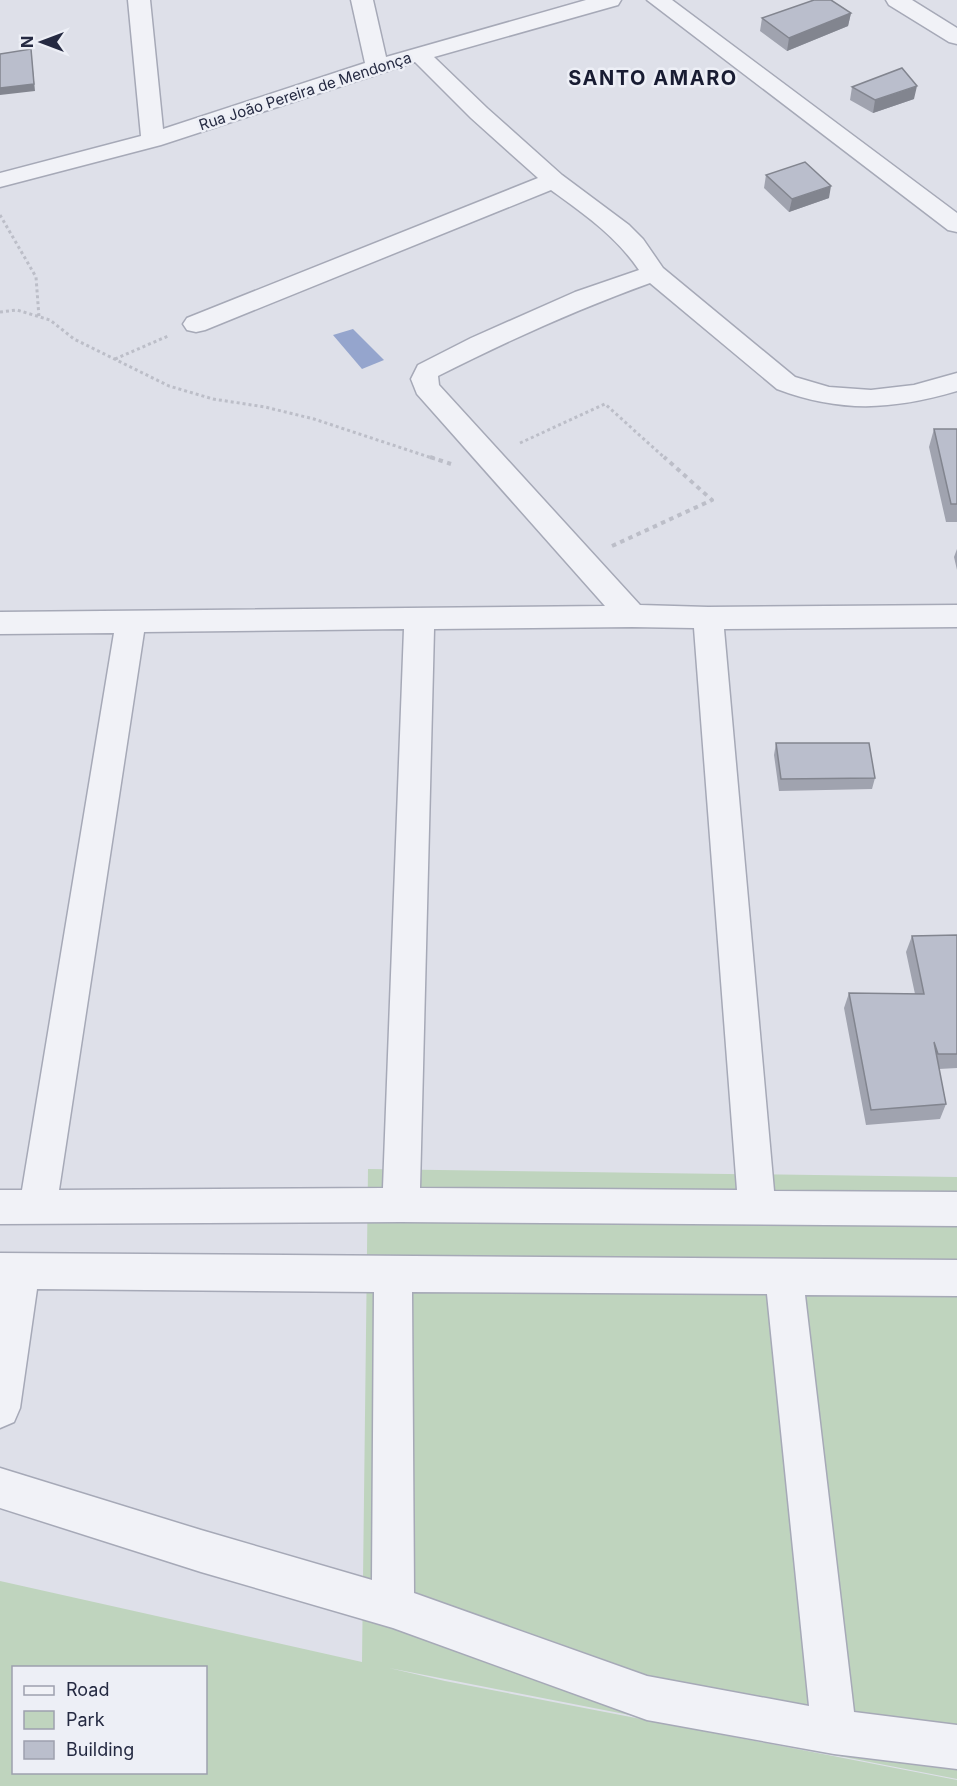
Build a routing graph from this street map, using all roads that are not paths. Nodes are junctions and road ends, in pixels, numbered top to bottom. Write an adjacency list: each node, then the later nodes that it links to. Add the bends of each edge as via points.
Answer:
1 (139, 0): 9 (street)
2 (362, 0): 8 (street)
3 (606, 0): 7 (street, Rua João Pereira de Mendonça)
4 (658, 0): 12 (street)
5 (897, 0): 6 (street)
6 (957, 37)
7 (420, 55): 8 (street, Rua João Pereira de Mendonça); 11 (street)
8 (377, 66): 9 (street, Rua João Pereira de Mendonça)
9 (153, 140): 10 (street, Rua João Pereira de Mendonça)
10 (0, 180)
11 (554, 180): 13 (street, via 620,230); 14 (street)
12 (957, 225)
13 (654, 273): 15 (street, via 762,365 807,393 868,401); 16 (street, via 480,344 427,371 424,379 426,388)
14 (196, 324)
15 (957, 382)
16 (632, 616): 18 (street); 19 (street)
17 (957, 616): 18 (street)
18 (708, 618): 24 (street)
19 (419, 620): 20 (street); 22 (street)
20 (131, 621): 21 (street); 25 (street)
21 (0, 623)
22 (401, 1205): 24 (street); 25 (street)
23 (0, 1207): 25 (street)
24 (757, 1207): 26 (street)
25 (38, 1208)
26 (957, 1209)
27 (10, 1271): 28 (street); 31 (street)
28 (393, 1275): 29 (street); 33 (street)
29 (784, 1277): 30 (street); 34 (street)
30 (957, 1278)
31 (0, 1408)
32 (0, 1488): 33 (street)
33 (393, 1607): 34 (street, via 647,1698)
34 (834, 1732): 35 (street)
35 (957, 1747)

